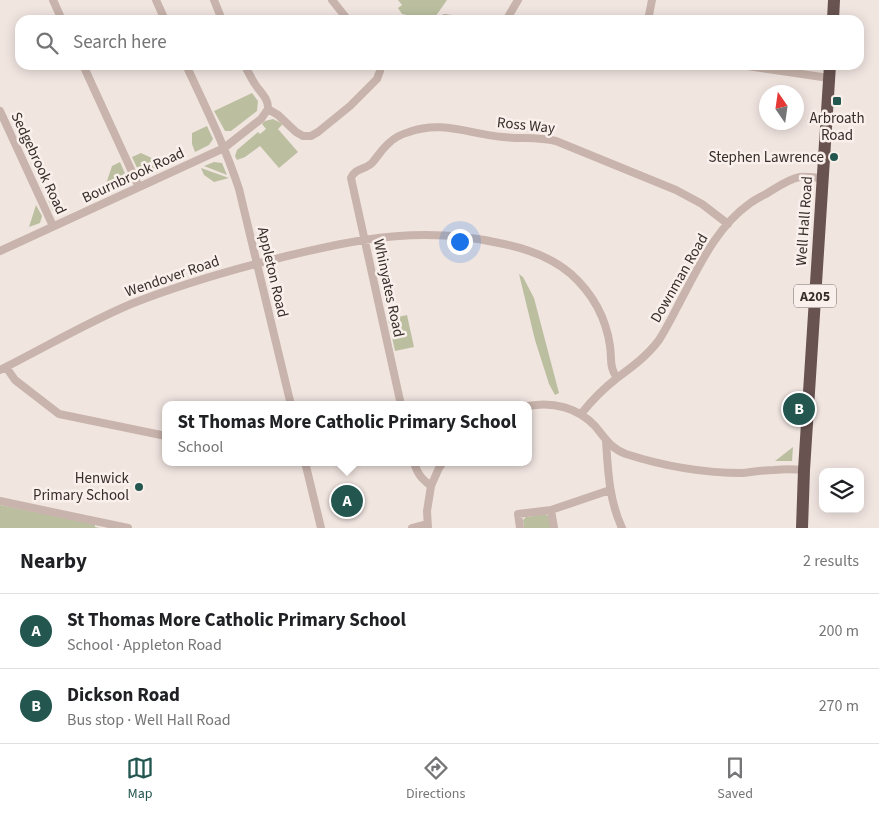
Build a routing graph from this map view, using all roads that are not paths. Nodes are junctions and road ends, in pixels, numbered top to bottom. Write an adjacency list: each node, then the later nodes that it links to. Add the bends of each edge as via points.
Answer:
1 (53, 0): 8 (street)
2 (156, 0): 9 (street)
3 (214, 0): 10 (street)
4 (332, 0): 11 (street)
5 (518, 0): 12 (street)
6 (652, 0): 13 (street)
7 (834, 0): 14 (highway)
8 (60, 15)
9 (163, 15)
10 (220, 15)
11 (344, 15)
12 (509, 15)
13 (649, 15)
14 (833, 15)
15 (85, 70): 27 (street)
16 (188, 70): 24 (street, Appleton Road)
17 (247, 70): 22 (street, via 269,104)
18 (380, 70): 22 (street, via 377,79 350,106 311,136 296,132)
19 (770, 70): 21 (street)
20 (830, 70): 21 (highway, Well Hall Road / A205)
21 (829, 78): 26 (highway, Well Hall Road / A205)
22 (268, 109): 24 (street, Bournbrook Road, via 261,119)
23 (0, 111): 29 (street, Sedgebrook Road)
24 (224, 148): 27 (street, Bournbrook Road); 32 (street, Appleton Road, via 239,188)
25 (351, 178): 28 (street, Ross Way, via 356,170 367,168 390,141 418,129 452,127 502,137 544,138 676,190 702,204); 30 (street, Whinyates Road)
26 (823, 178): 28 (street, Downman Road, via 792,179 748,204); 44 (highway, Well Hall Road / A205)
27 (139, 187): 29 (street, Bournbrook Road)
28 (728, 224): 34 (street, Downman Road, via 703,259 658,341)
29 (53, 226): 31 (street, Bournbrook Road)
30 (364, 240): 32 (street, Wendover Road); 34 (street, Wendover Road, via 422,235 468,237 510,245 545,257 572,275 598,308); 36 (street, Whinyates Road)
31 (0, 251)
32 (257, 263): 33 (street, Wendover Road, via 188,283 130,305 88,323); 35 (street, Appleton Road)
33 (3, 369): 39 (street, via 59,414)
34 (617, 378): 38 (street, Downman Road)
35 (290, 401)
36 (400, 401)
37 (532, 406): 38 (street, via 554,405)
38 (581, 414): 40 (street)
39 (162, 435)
40 (606, 441): 44 (street, via 623,453 680,467 736,472); 46 (street)
41 (306, 466): 51 (street)
42 (415, 466): 45 (street, via 422,479)
43 (440, 466): 45 (street)
44 (804, 470): 56 (highway, Well Hall Road / A205)
45 (431, 486): 49 (street)
46 (610, 490): 48 (street); 55 (street)
47 (0, 502): 50 (street)
48 (551, 510): 53 (street, via 518,514); 54 (street)
49 (428, 526): 52 (street)
50 (128, 528)
51 (321, 528)
52 (412, 528)
53 (520, 528)
54 (554, 528)
55 (622, 528)
56 (802, 528)

